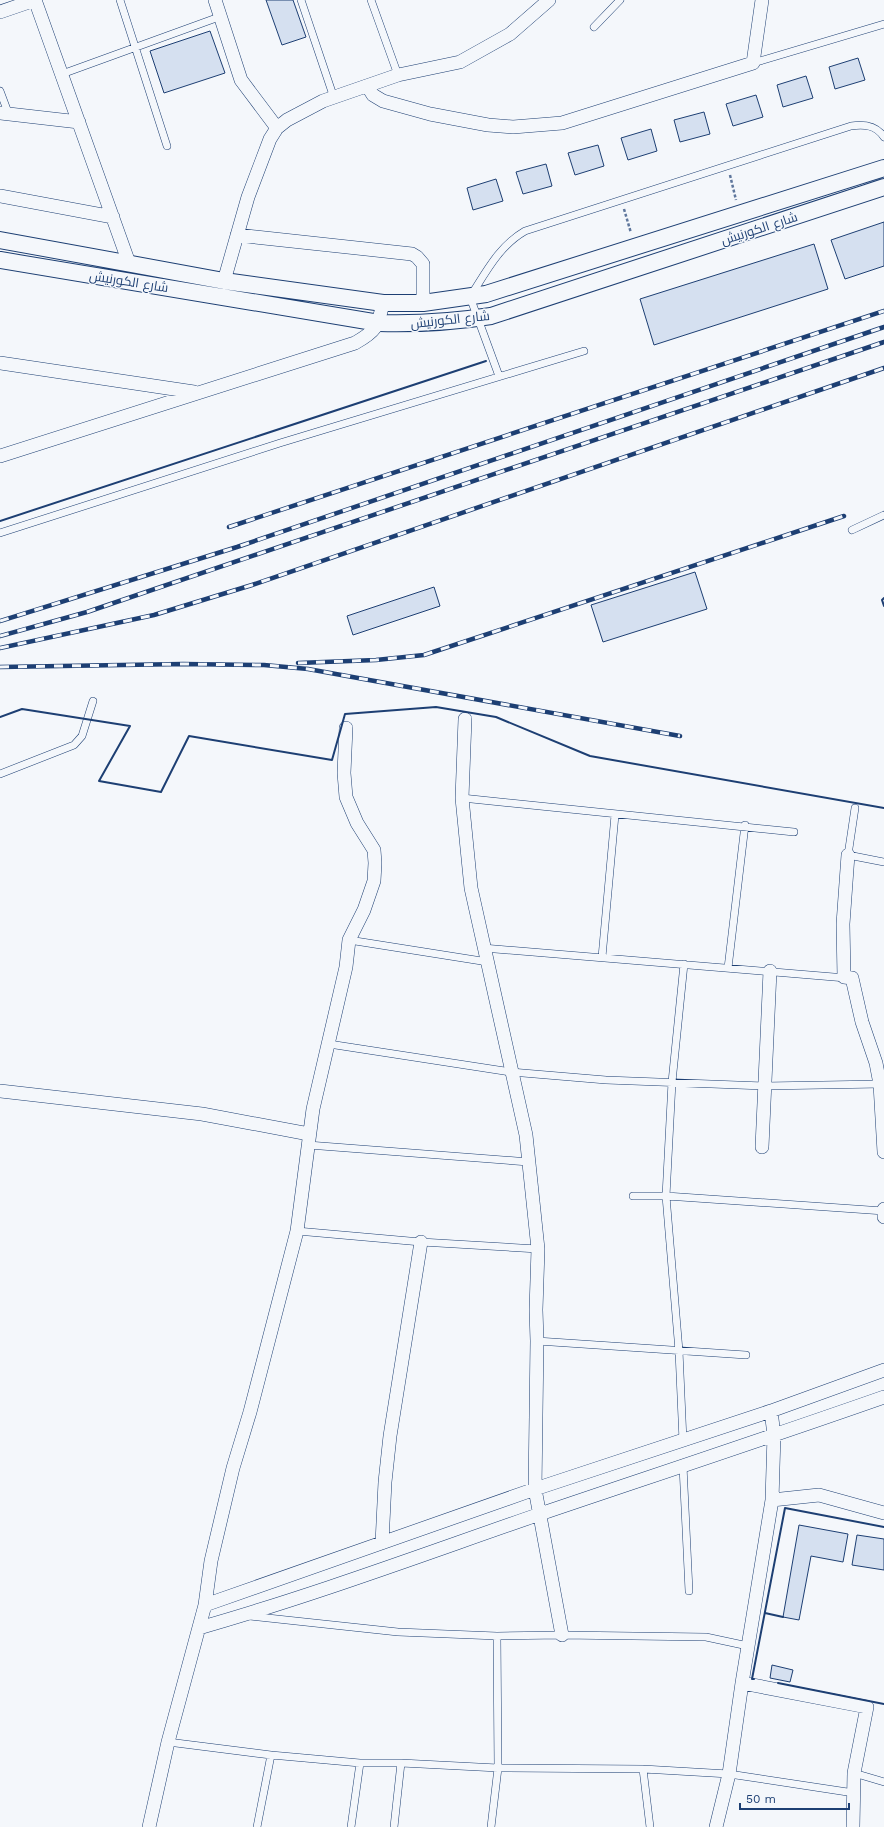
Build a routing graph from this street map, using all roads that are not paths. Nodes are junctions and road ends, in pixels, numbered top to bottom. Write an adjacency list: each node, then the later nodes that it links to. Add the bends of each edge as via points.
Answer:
1 (35, 0): 9 (street); 15 (street)
2 (120, 0): 13 (lane)
3 (215, 0): 10 (street)
4 (301, 0): 19 (lane)
5 (371, 0): 16 (lane)
6 (549, 0): 16 (street, via 510,34 460,62)
7 (620, 0): 12 (lane)
8 (762, 0): 14 (street)
9 (0, 12)
10 (219, 17): 13 (lane); 22 (street, via 241,80)
11 (884, 24): 14 (lane)
12 (594, 27)
13 (135, 48): 15 (lane); 24 (lane)
14 (753, 63): 17 (street, via 582,118 532,126 488,126 430,114 383,102 373,95)
15 (62, 74): 21 (street)
16 (398, 75): 17 (street)
17 (368, 87): 19 (street)
18 (0, 90): 20 (lane)
19 (334, 98): 22 (street, via 312,106)
20 (5, 114): 21 (street)
21 (79, 122): 28 (street)
22 (277, 128): 29 (street, via 270,139)
23 (884, 136): 34 (lane, via 873,127 863,124 851,126 526,231 502,249)
24 (167, 146)
25 (884, 168): 34 (street, شارع الكورنيش)
26 (884, 187): 37 (street, شارع الكورنيش, via 491,316)
27 (0, 196): 28 (street)
28 (113, 216): 32 (street)
29 (237, 235): 33 (street); 36 (street, via 412,254 423,264)
30 (0, 240): 32 (street, شارع الكورنيش)
31 (0, 260): 38 (street, شارع الكورنيش)
32 (129, 263): 33 (street, شارع الكورنيش)
33 (224, 281): 35 (street, شارع الكورنيش)
34 (470, 297): 36 (street, شارع الكورنيش); 37 (lane)
35 (383, 303): 36 (street, شارع الكورنيش); 38 (street)
36 (423, 303)
37 (478, 318): 38 (street, شارع الكورنيش, via 410,324); 41 (lane)
38 (379, 323): 42 (street, via 369,335 355,344)
39 (584, 351): 41 (lane)
40 (0, 363): 42 (street)
41 (499, 376): 46 (lane)
42 (198, 392): 43 (street)
43 (0, 456)
44 (884, 515): 45 (lane)
45 (852, 530)
46 (0, 533)
47 (93, 701): 50 (lane, via 82,736 74,745)
48 (464, 719): 51 (street)
49 (346, 728): 58 (street, via 346,797 357,823 374,850 375,863 374,881 364,910)
50 (0, 774)
51 (462, 798): 53 (lane); 59 (street, via 470,888)
52 (855, 808): 56 (lane)
53 (615, 815): 54 (lane); 60 (lane)
54 (745, 825): 55 (lane); 63 (lane)
55 (794, 832)
56 (848, 855): 57 (lane); 65 (street, via 843,924 844,977)
57 (884, 862)
58 (349, 940): 61 (lane); 66 (street, via 346,967)
59 (483, 948): 60 (lane); 61 (street)
60 (602, 957): 62 (lane)
61 (488, 962): 67 (street)
62 (684, 964): 63 (lane); 68 (lane)
63 (728, 968): 64 (lane)
64 (770, 971): 65 (lane); 70 (street)
65 (852, 978): 69 (street)
66 (329, 1044): 67 (lane); 72 (street, via 313,1110)
67 (511, 1072): 68 (lane, via 606,1080); 75 (street, via 526,1135)
68 (672, 1082): 70 (lane); 77 (lane)
69 (880, 1084): 70 (lane); 74 (street)
70 (765, 1086): 73 (street)
71 (0, 1091): 72 (street, via 202,1114)
72 (309, 1140): 75 (lane); 80 (street)
73 (762, 1147)
74 (884, 1152)
75 (529, 1162): 82 (street)
76 (633, 1196): 77 (lane)
77 (666, 1196): 78 (lane); 84 (lane)
78 (884, 1210): 79 (street)
79 (884, 1217)
80 (297, 1231): 81 (lane); 98 (street, via 233,1468 211,1561)
81 (420, 1242): 82 (lane); 96 (street, via 390,1436)
82 (538, 1249): 83 (street)
83 (537, 1341): 84 (lane); 92 (street)
84 (679, 1351): 85 (lane); 90 (lane)
85 (746, 1356)
86 (884, 1370): 88 (street)
87 (884, 1397): 89 (street)
88 (771, 1411): 89 (street); 90 (street)
89 (774, 1435): 91 (street); 93 (street)
90 (683, 1441): 92 (street)
91 (683, 1466): 95 (street); 97 (lane)
92 (535, 1489): 95 (street); 96 (street)
93 (772, 1500): 94 (street, via 819,1495); 103 (street)
94 (884, 1513)
95 (540, 1514): 99 (street, via 359,1578); 101 (street)
96 (382, 1543): 98 (street)
97 (690, 1591)
98 (205, 1605): 100 (street)
99 (244, 1615): 100 (street); 102 (lane, via 398,1632)
100 (200, 1628): 105 (street)
101 (562, 1634): 102 (lane); 103 (lane, via 706,1637)
102 (497, 1636): 109 (lane)
103 (748, 1646): 104 (street)
104 (742, 1683): 111 (street, via 867,1707); 112 (street)
105 (168, 1742): 106 (lane); 115 (street)
106 (271, 1755): 107 (lane); 116 (lane)
107 (360, 1763): 108 (lane); 117 (lane)
108 (401, 1763): 109 (lane); 118 (lane)
109 (498, 1768): 110 (lane); 119 (lane)
110 (643, 1769): 112 (lane); 120 (lane)
111 (854, 1773): 113 (lane); 114 (street)
112 (729, 1774): 114 (lane); 121 (street)
113 (884, 1782)
114 (854, 1793): 122 (street)
115 (149, 1827)
116 (257, 1827)
117 (351, 1827)
118 (394, 1827)
119 (491, 1827)
120 (650, 1827)
121 (716, 1827)
122 (853, 1827)

